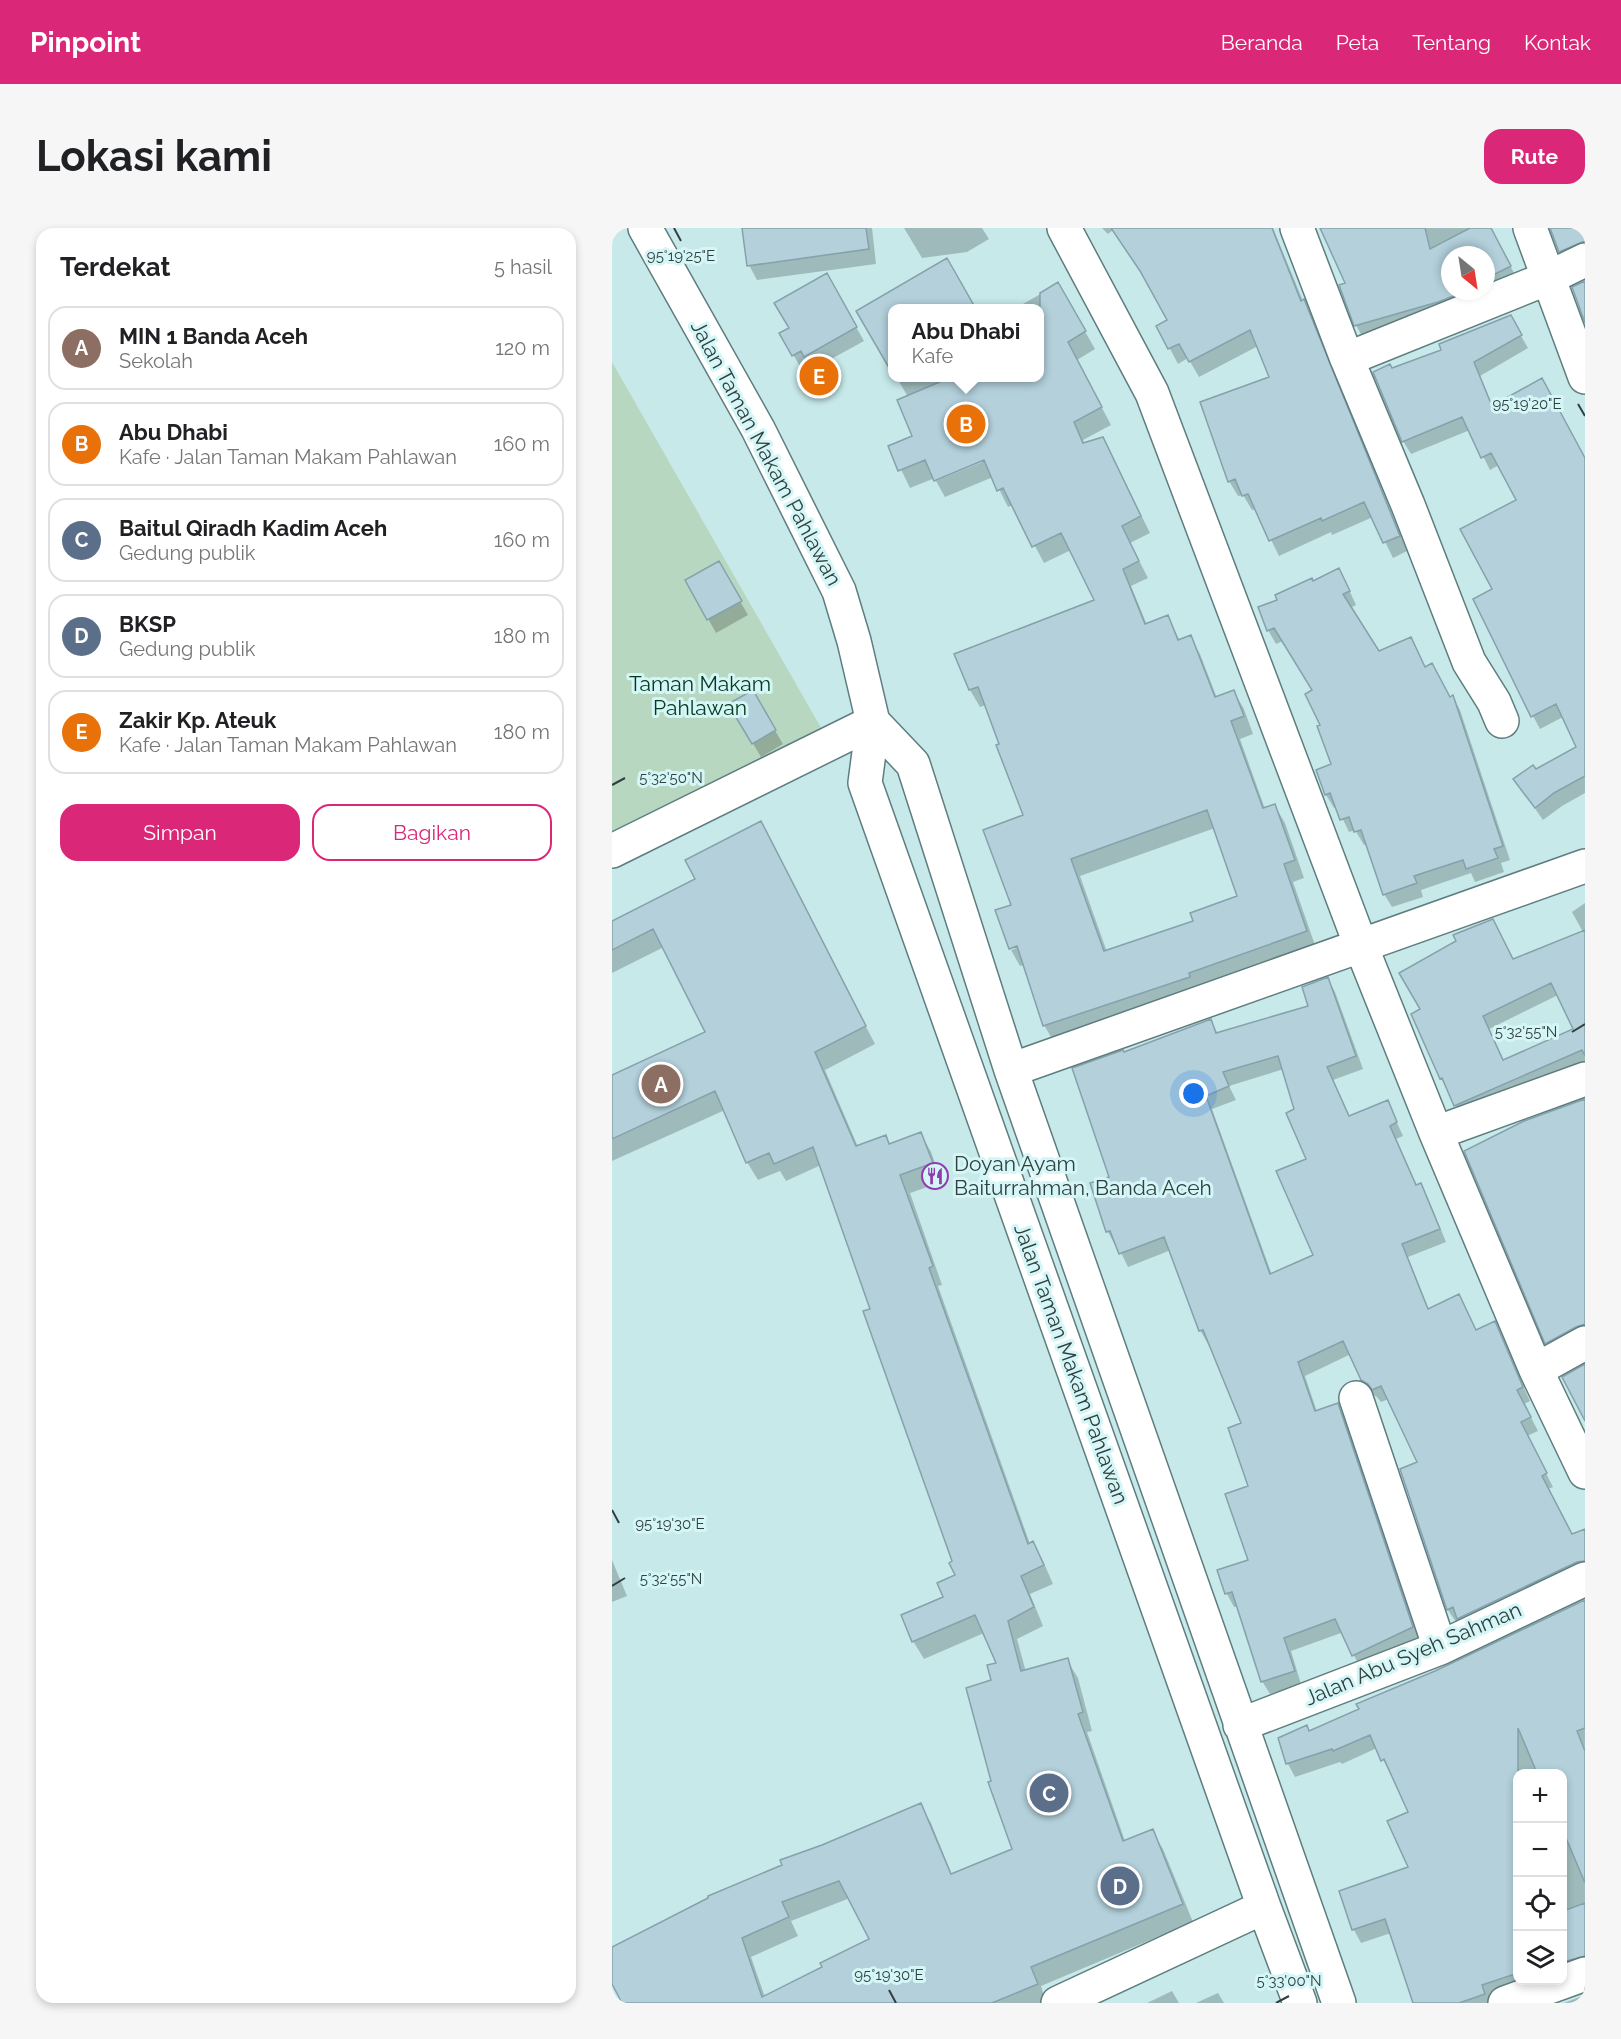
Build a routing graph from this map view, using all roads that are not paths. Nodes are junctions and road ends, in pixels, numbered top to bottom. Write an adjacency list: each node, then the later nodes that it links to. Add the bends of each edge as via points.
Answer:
1 (645, 228): 10 (street, Jalan Taman Makam Pahlawan, via 758,429 839,591)
2 (1064, 228): 13 (street, via 1152,393)
3 (1297, 228): 7 (street)
4 (1530, 228): 6 (street)
5 (1585, 260): 6 (street)
6 (1548, 278): 7 (street); 8 (street)
7 (1347, 359): 9 (street, via 1469,662)
8 (1585, 377)
9 (1502, 721)
10 (873, 722): 11 (street); 14 (street, Jalan Taman Makam Pahlawan, via 913,764); 24 (street, Jalan Taman Makam Pahlawan, via 865,783)
11 (612, 851)
12 (1585, 866): 13 (street)
13 (1360, 946): 14 (street); 16 (street)
14 (1011, 1070): 23 (street)
15 (1585, 1079): 16 (street)
16 (1436, 1133): 18 (street)
17 (1585, 1343): 18 (street)
18 (1536, 1370): 20 (street)
19 (1356, 1398): 22 (street)
20 (1585, 1472)
21 (1585, 1579): 22 (street, Jalan Abu Syeh Sahman)
22 (1440, 1648): 23 (street, Jalan Abu Syeh Sahman)
23 (1240, 1725): 28 (street)
24 (1264, 1906): 26 (street); 27 (street, Jalan Taman Makam Pahlawan)
25 (1585, 1974): 29 (street)
26 (1058, 2003)
27 (1300, 2003)
28 (1339, 2003)
29 (1505, 2003)

